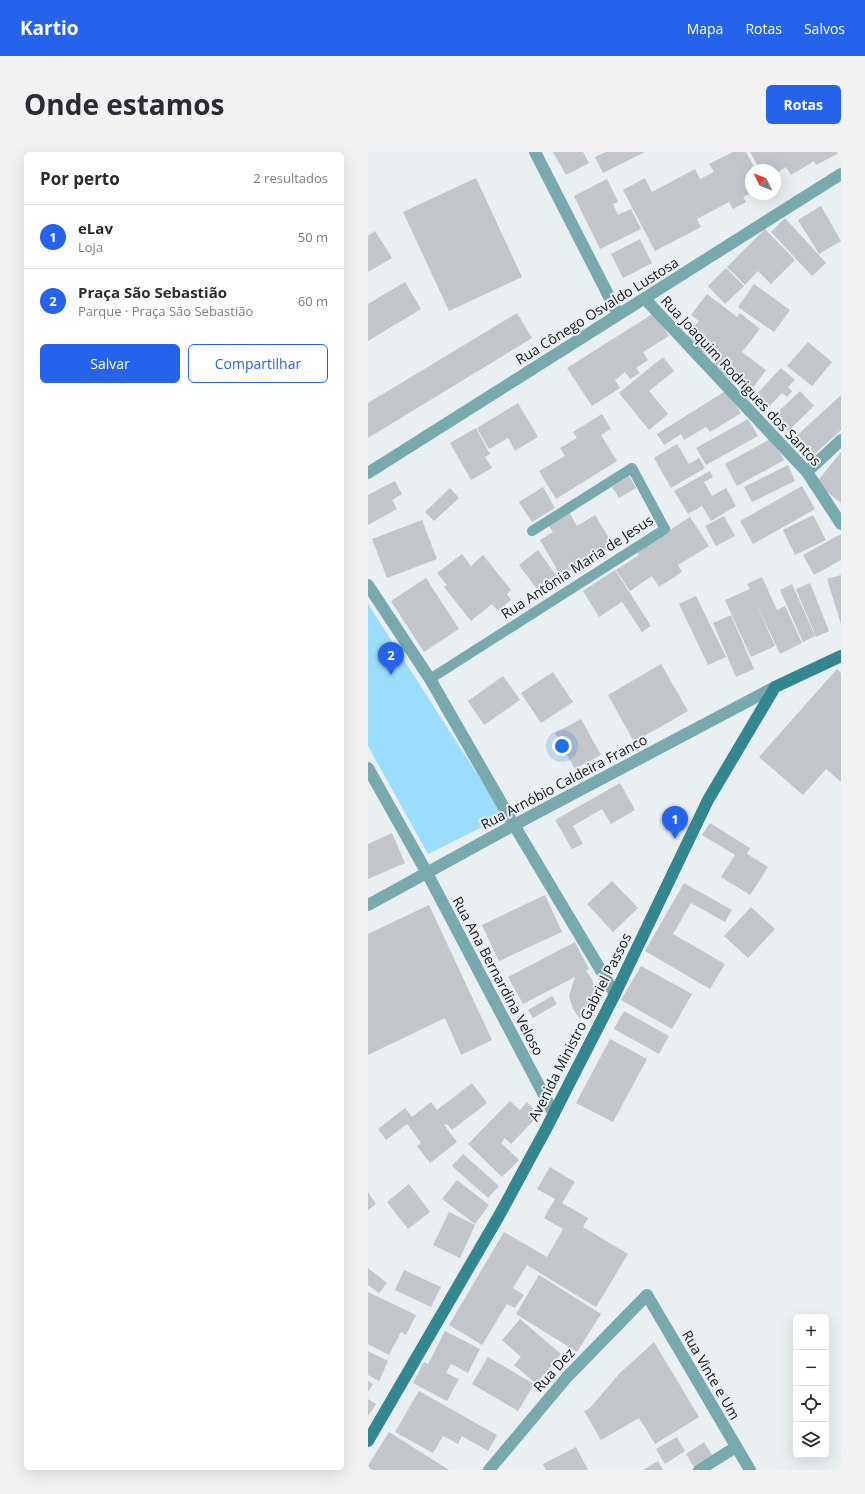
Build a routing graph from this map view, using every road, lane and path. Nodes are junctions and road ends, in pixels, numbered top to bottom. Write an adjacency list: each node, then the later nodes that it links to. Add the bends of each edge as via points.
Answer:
1 (534, 152): 4 (street)
2 (841, 174): 3 (street, Rua Cônego Osvaldo Lustosa)
3 (645, 299): 4 (street, Rua Cônego Osvaldo Lustosa); 6 (street, Rua Joaquim Rodrigues dos Santos)
4 (618, 314): 7 (street, Rua Cônego Osvaldo Lustosa)
5 (841, 440): 6 (street)
6 (807, 472): 8 (street, Rua Joaquim Rodrigues dos Santos)
7 (368, 473)
8 (841, 524)
9 (532, 532): 12 (lane, Rua Antônia Maria de Jesus, via 632,468 665,529)
10 (368, 585): 12 (street)
11 (841, 656): 13 (main road)
12 (430, 679): 15 (street)
13 (775, 687): 15 (street, Rua Arnóbio Caldeira Franco); 18 (main road, Avenida Ministro Gabriel Passos, via 708,800)
14 (368, 768): 16 (street, Rua Ana Bernardina Veloso)
15 (514, 825): 16 (street, Rua Arnóbio Caldeira Franco); 18 (street)
16 (427, 874): 17 (street, Rua Arnóbio Caldeira Franco); 19 (street, Rua Ana Bernardina Veloso)
17 (368, 905)
18 (615, 994): 19 (main road, Avenida Ministro Gabriel Passos)
19 (554, 1114): 21 (main road, Avenida Ministro Gabriel Passos, via 500,1214)
20 (647, 1295): 22 (street, Rua Vinte e Um); 23 (street, Rua Dez, via 567,1377)
21 (368, 1441)
22 (736, 1447): 24 (street); 25 (street, Rua Vinte e Um)
23 (489, 1470)
24 (699, 1470)
25 (750, 1470)

